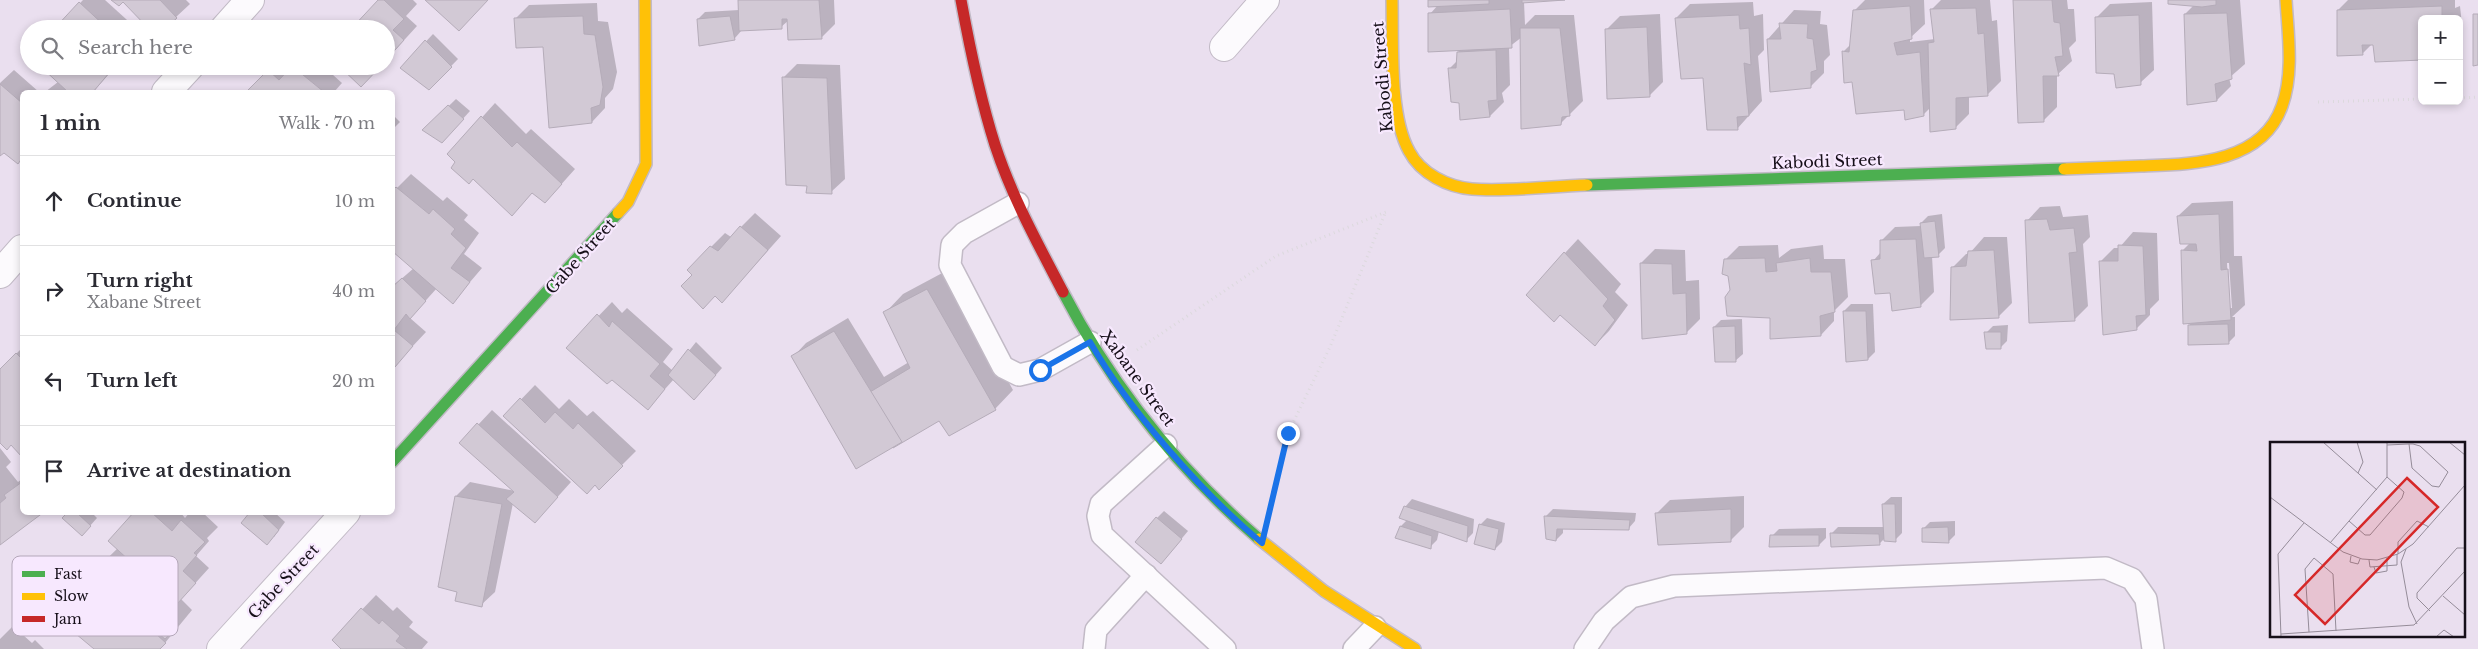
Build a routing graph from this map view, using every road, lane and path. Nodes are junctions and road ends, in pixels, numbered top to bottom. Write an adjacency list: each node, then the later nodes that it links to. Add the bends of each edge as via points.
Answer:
1 (250, 0): 7 (street)
2 (644, 0): 21 (street, Gabe Street, via 646,164 628,202)
3 (961, 0): 15 (street, Xabane Street, via 989,126)
4 (1265, 0): 8 (street)
5 (1392, 0): 14 (street, Kabodi Street, via 1398,110 1409,151 1435,179 1473,190 2197,164 2223,159 2246,149 2277,120)
6 (2286, 0): 14 (street, Kabodi Street, via 2289,79)
7 (232, 20)
8 (1224, 47)
9 (182, 75): 10 (street)
10 (168, 90)
11 (2478, 97): 12 (path)
12 (2463, 98)
13 (2418, 99): 14 (path)
14 (2285, 104)
15 (1018, 203): 18 (street, Xabane Street, via 1030,233); 18 (lane, via 964,233 952,245 950,265 980,324 1003,367 1019,375 1040,370)
16 (20, 251): 17 (street)
17 (0, 274)
18 (1090, 342): 19 (street, Xabane Street)
19 (1108, 370): 20 (street, Xabane Street); 23 (path, via 1276,256 1386,212 1330,347 1288,433)
20 (1166, 445): 23 (street, Xabane Street); 24 (lane, via 1100,504 1098,516 1102,535)
21 (395, 459)
22 (343, 515): 26 (street, Gabe Street)
23 (1262, 543): 25 (street, Xabane Street, via 1299,574)
24 (1146, 576): 27 (lane, via 1096,630); 28 (lane)
25 (1375, 627): 29 (lane); 30 (street, Xabane Street)
26 (220, 649)
27 (1094, 649)
28 (1225, 649)
29 (1354, 649)
30 (1415, 649)
31 (1585, 649): 32 (lane, via 1604,621 1631,598 1674,586 2106,568 2132,579 2146,600)
32 (2153, 649)

